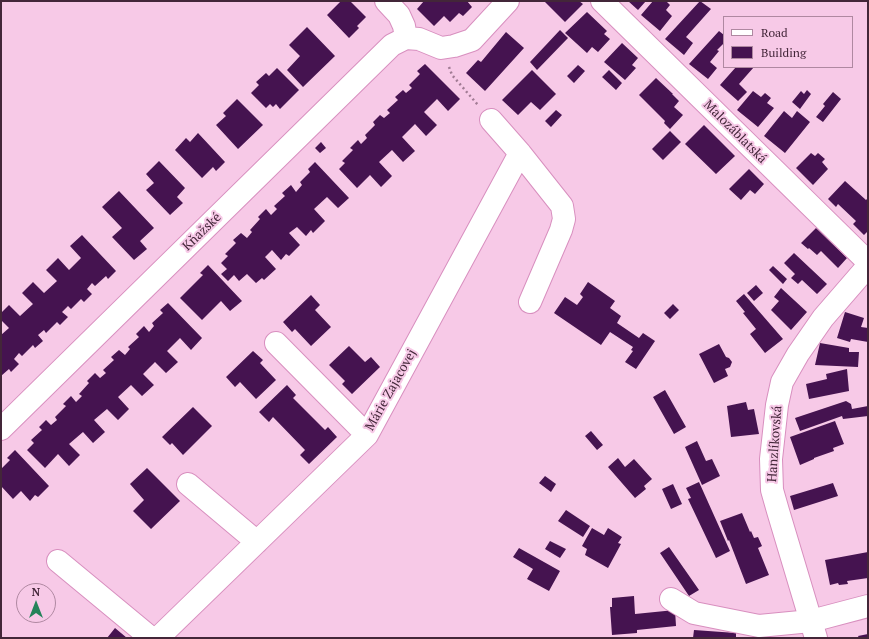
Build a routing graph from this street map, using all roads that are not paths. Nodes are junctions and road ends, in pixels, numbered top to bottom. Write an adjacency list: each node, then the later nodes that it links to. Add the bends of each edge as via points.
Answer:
1 (386, 1): 4 (street, via 399,15)
2 (508, 1): 4 (street, via 472,40 441,48 419,39)
3 (602, 1): 7 (street, Malozáblatská)
4 (406, 38): 11 (street, Kňažské, via 392,45)
5 (491, 120): 6 (street)
6 (520, 153): 9 (street, via 562,206 564,219); 12 (street, Márie Zajacovej)
7 (868, 262)
8 (868, 266): 18 (street, Hanzlíkovská, via 823,318 798,354 782,382 776,405 771,459 772,490)
9 (530, 302)
10 (276, 342): 12 (street)
11 (1, 429)
12 (367, 436): 14 (street, Márie Zajacovej)
13 (188, 484): 14 (street)
14 (257, 542): 20 (street, Márie Zajacovej)
15 (58, 561): 19 (street)
16 (671, 599): 18 (street, via 694,613 759,626)
17 (868, 606): 18 (street)
18 (814, 630)
19 (145, 633)
20 (158, 638)

